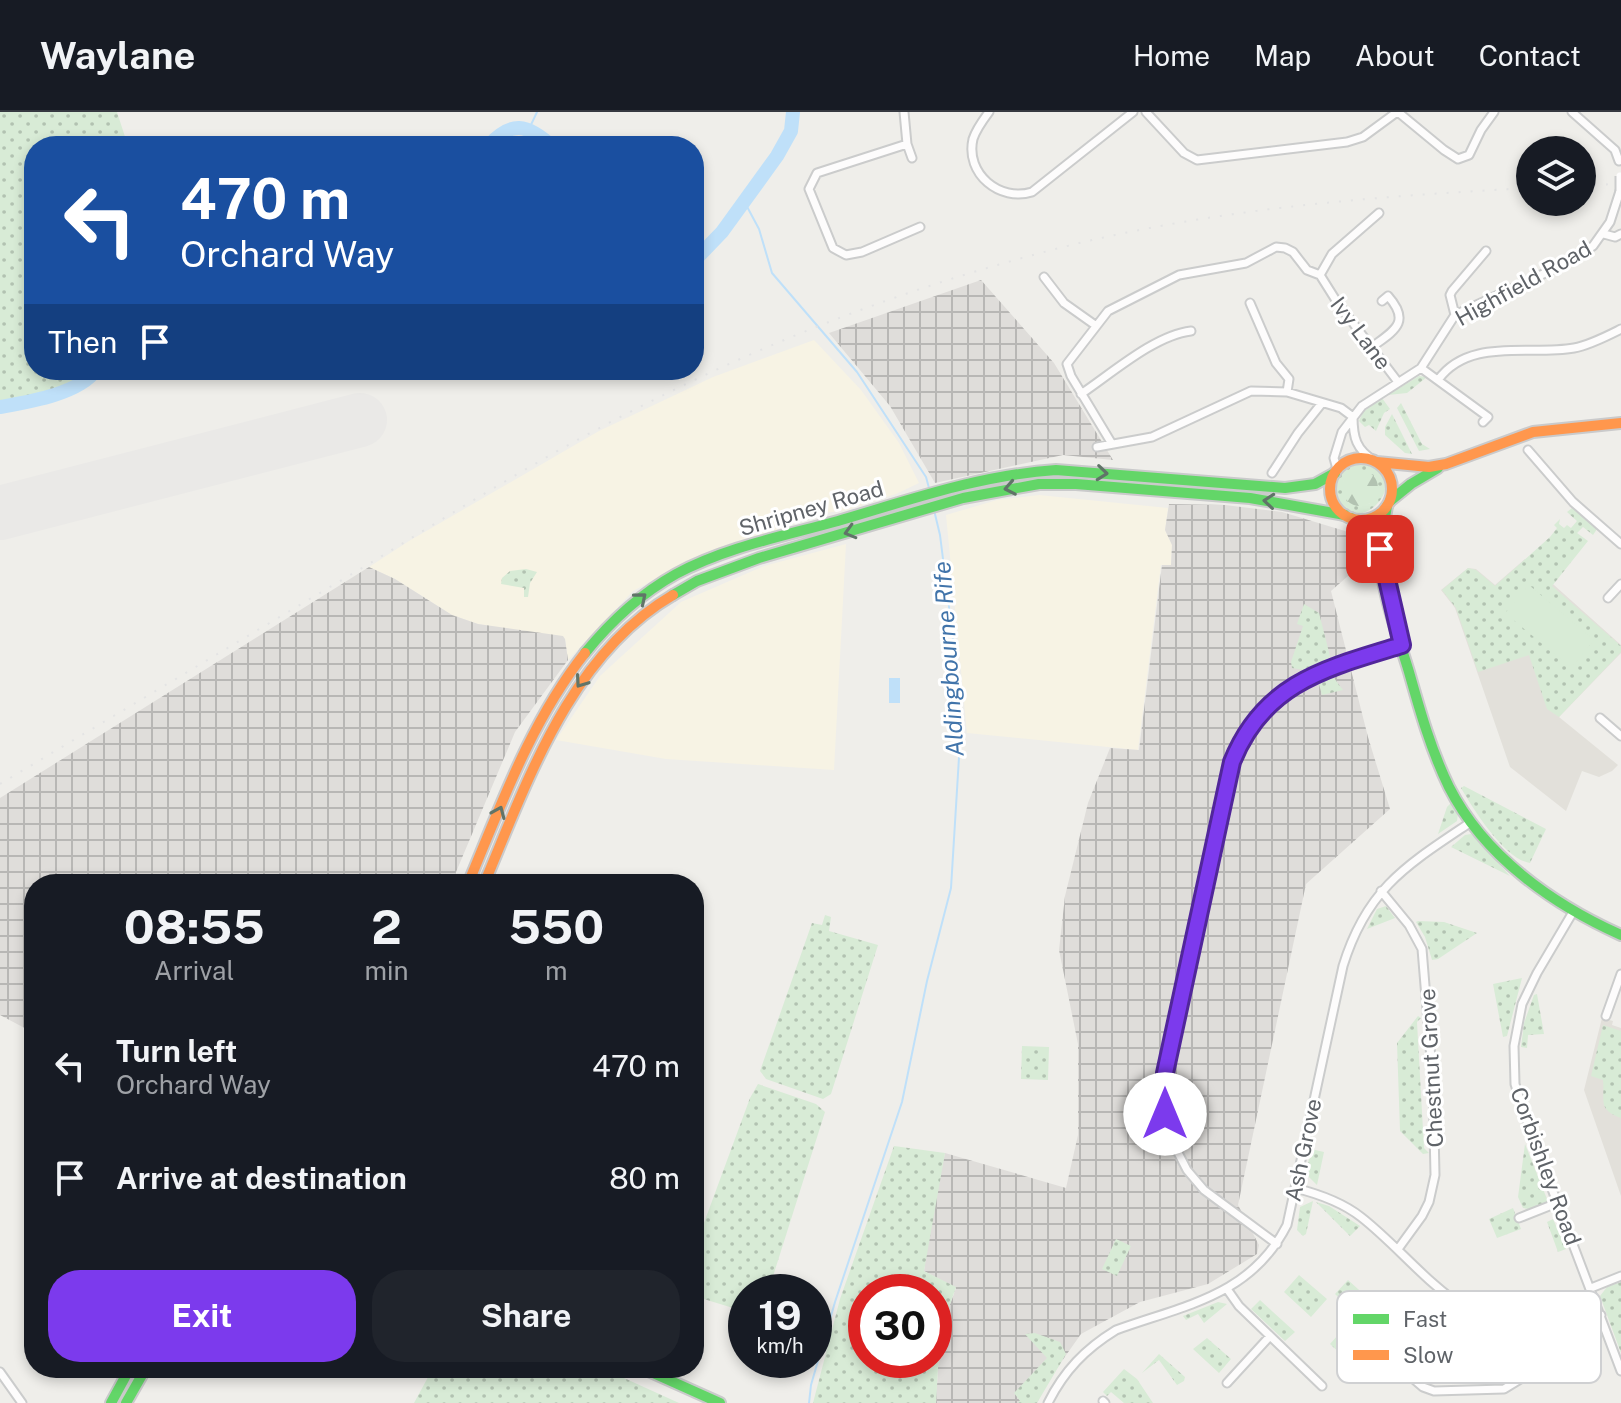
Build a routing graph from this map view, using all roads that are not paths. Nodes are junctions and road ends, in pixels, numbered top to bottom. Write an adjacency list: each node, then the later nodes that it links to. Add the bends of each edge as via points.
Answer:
1 (904, 112): 8 (street)
2 (1133, 112): 7 (street, via 1022,195 995,189 977,171 972,145)
3 (1146, 112): 4 (street, via 1197,160 1347,142)
4 (1397, 112): 5 (street, via 1458,159 1469,155)
5 (1494, 112)
6 (1572, 112): 10 (street)
7 (985, 114)
8 (907, 144): 9 (street); 14 (street, via 817,173 809,189 833,248 846,255)
9 (912, 158)
10 (1620, 160): 11 (street, Highfield Road)
11 (1620, 176): 12 (street, Highfield Road, bridge)
12 (1620, 191): 15 (street, Highfield Road)
13 (1379, 213): 18 (street, Ivy Lane, via 1332,254)
14 (920, 227)
15 (1604, 234): 16 (street); 22 (street, Highfield Road, via 1556,268)
16 (1621, 234)
17 (1486, 251): 22 (street, via 1450,295)
18 (1320, 275): 23 (street, via 1307,270 1293,252 1276,247 1246,263 1179,275 1115,306); 26 (street, Ivy Lane)
19 (1044, 277): 23 (street, via 1064,303)
20 (1382, 301): 26 (street, via 1388,296 1399,319 1394,330)
21 (1250, 303): 30 (street, via 1276,363 1289,379)
22 (1455, 315): 27 (street, Highfield Road)
23 (1095, 325): 31 (street, via 1067,364)
24 (1621, 329): 28 (street, via 1575,348 1481,354 1456,362)
25 (1191, 331): 31 (street, via 1153,346)
26 (1372, 347): 29 (street, Ivy Lane)
27 (1421, 368): 28 (street); 29 (street, Highfield Road)
28 (1438, 380): 34 (street, via 1488,417)
29 (1398, 382): 33 (street, Highfield Road)
30 (1287, 392): 32 (street); 36 (street, via 1251,391 1152,437)
31 (1081, 394): 36 (street)
32 (1322, 403): 33 (street); 42 (street)
33 (1353, 417): 39 (street, via 1356,444); 41 (street, Highfield Road, via 1342,432)
34 (1483, 422)
35 (1621, 423): 40 (main road, Shripney Road, via 1533,432)
36 (1112, 444): 37 (street)
37 (1097, 447)
38 (1528, 450): 45 (street, via 1573,502)
39 (1376, 461): 40 (main road, Shripney Road, via 1418,468); 41 (main road, Shripney Road, via 1355,459); 43 (main road, via 1392,484)
40 (1446, 464): 43 (main road, Shripney Road)
41 (1336, 471): 44 (main road, via 1331,496); 53 (main road, Shripney Road, one-way to 41, via 551,701 590,648 644,595 702,562 920,496 1034,471 1280,488 1310,486)
42 (1272, 473)
43 (1388, 504): 44 (main road, Shripney Road, via 1374,517); 46 (main road)
44 (1348, 517): 46 (main road, via 1368,531); 54 (main road, Shripney Road, one-way to 54, via 1280,501 1064,483 1015,487 725,570 678,591 604,653 560,715)
45 (1621, 544)
46 (1380, 549): 49 (main road)
47 (1621, 584): 48 (street)
48 (1608, 598)
49 (1402, 645): 52 (main road, via 1433,749); 63 (street, via 1298,682 1261,712 1244,735 1232,762 1173,1037 1163,1091 1179,1158 1204,1190)
50 (1600, 718): 51 (street)
51 (1621, 736)
52 (1471, 822): 55 (street, Ash Grove); 56 (main road, via 1525,877)
53 (472, 874)
54 (488, 874)
55 (1381, 891): 60 (street, Ash Grove, via 1366,909 1343,966); 64 (street, Chestnut Grove, via 1422,949 1436,1141 1429,1202)
56 (1573, 912): 57 (main road); 61 (street, Corbishley Road, via 1525,997 1514,1052 1519,1099)
57 (1621, 935)
58 (1621, 974): 59 (street)
59 (1606, 1016)
60 (1295, 1188): 63 (street, Ash Grove); 64 (street, via 1344,1205)
61 (1557, 1203): 62 (street); 66 (street, Corbishley Road)
62 (1519, 1218)
63 (1277, 1244): 67 (street, Ash Grove, via 1256,1269)
64 (1398, 1249): 68 (street)
65 (1621, 1276): 66 (street)
66 (1591, 1288): 69 (street, Corbishley Road)
67 (1227, 1289): 71 (street); 85 (street, Ash Grove, via 1100,1340 1072,1364)
68 (1444, 1291)
69 (1592, 1291)
70 (1601, 1315): 72 (street, Corbishley Road)
71 (1270, 1336): 77 (street); 80 (street)
72 (1621, 1371)
73 (0, 1372): 81 (street)
74 (125, 1378): 82 (main road)
75 (140, 1378): 83 (main road)
76 (664, 1378): 84 (main road)
77 (1227, 1383)
78 (1418, 1383): 79 (street, via 1434,1391 1504,1389)
79 (1514, 1383)
80 (1322, 1386)
81 (22, 1403)
82 (111, 1403)
83 (126, 1403)
84 (720, 1403)
85 (1048, 1403)

